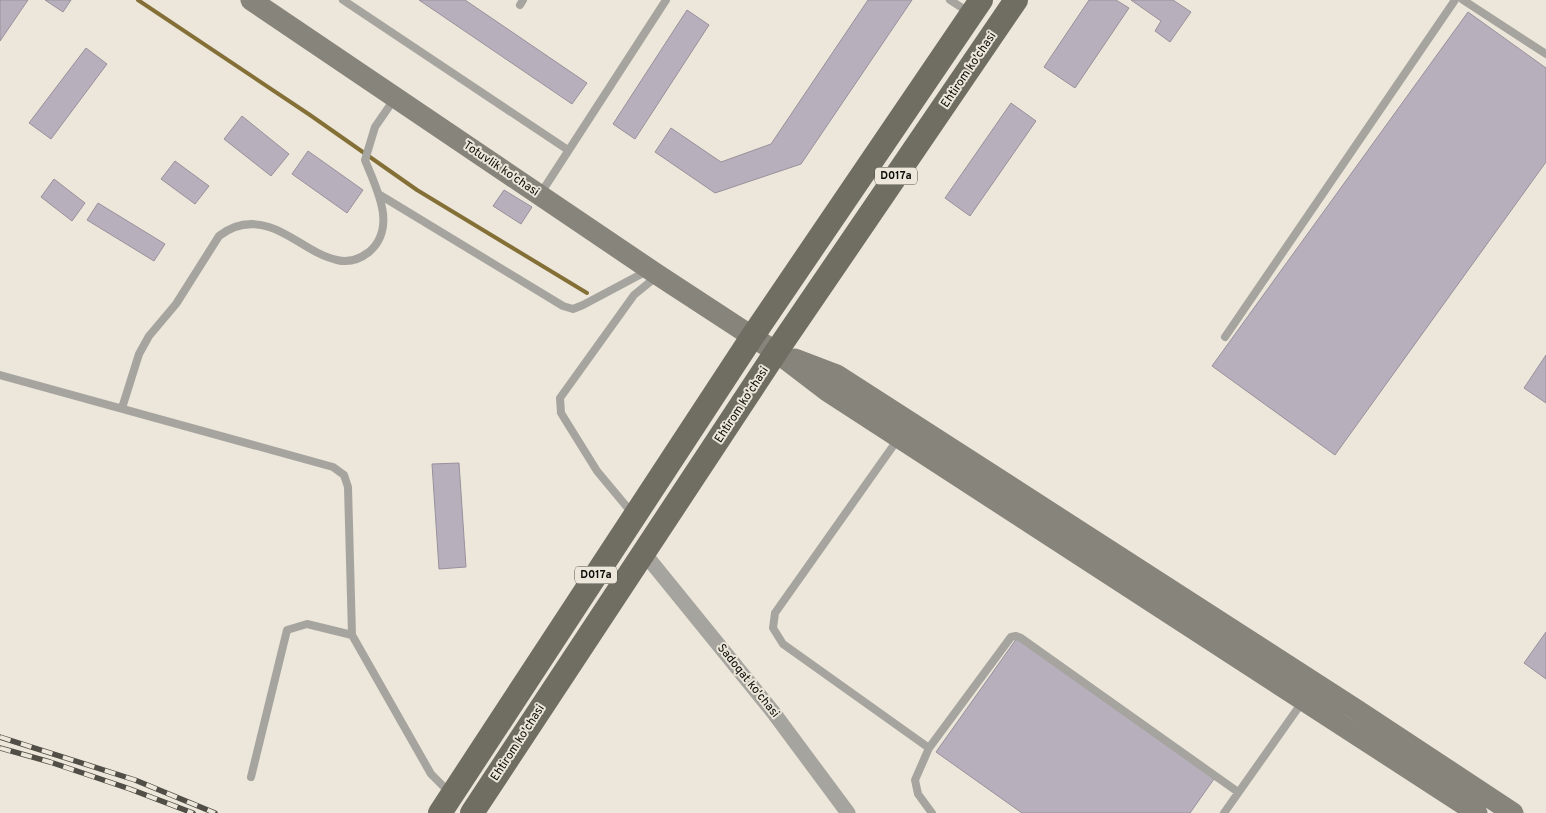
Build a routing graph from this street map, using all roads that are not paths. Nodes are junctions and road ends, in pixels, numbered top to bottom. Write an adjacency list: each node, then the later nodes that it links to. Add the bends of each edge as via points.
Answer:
1 (251, 0): 10 (main road, Totuvlik ko'chasi)
2 (343, 0): 11 (lane)
3 (666, 0): 11 (lane)
4 (950, 0): 8 (lane)
5 (1016, 0): 17 (main road, Ehtirom ko'chasi / D017a)
6 (1455, 0): 16 (lane)
7 (1462, 0): 9 (lane)
8 (976, 7): 15 (main road, D017a)
9 (1546, 54)
10 (396, 98): 12 (lane, via 375,126 365,160); 13 (main road, Totuvlik ko'chasi)
11 (568, 150): 13 (lane)
12 (380, 195): 14 (lane, via 563,306 573,309); 19 (lane, via 384,216 382,232 373,248 352,261 337,260 316,252 268,227 246,224 229,228 219,236 176,304 149,336 139,354)
13 (540, 195): 14 (main road, Totuvlik ko'chasi)
14 (654, 272): 15 (main road, Totuvlik ko'chasi); 21 (lane, via 560,398 561,413 566,422 597,471)
15 (752, 337): 17 (main road, Totuvlik ko'chasi); 21 (main road, D017a)
16 (1225, 337)
17 (776, 352): 20 (main road, via 827,391); 22 (main road, Ehtirom ko'chasi / D017a); 34 (main road, via 837,375)
18 (0, 375): 19 (lane)
19 (122, 408): 23 (lane, via 333,467 344,475 348,487)
20 (899, 438): 24 (main road); 25 (lane, via 775,613 773,628 783,644)
21 (634, 516): 28 (main road, D017a)
22 (644, 553): 29 (main road, Ehtirom ko'chasi / D017a); 30 (street, Sadoqat ko'chasi, via 773,712)
23 (352, 635): 26 (lane, via 307,624 287,630); 28 (lane)
24 (1304, 700): 27 (lane); 33 (main road)
25 (929, 748): 27 (lane, via 1011,637 1016,636); 31 (lane, via 914,780 918,794)
26 (251, 777)
27 (1238, 792): 32 (lane)
28 (446, 804)
29 (472, 813)
30 (848, 813)
31 (932, 813)
32 (1224, 813)
33 (1477, 813)
34 (1513, 813)

